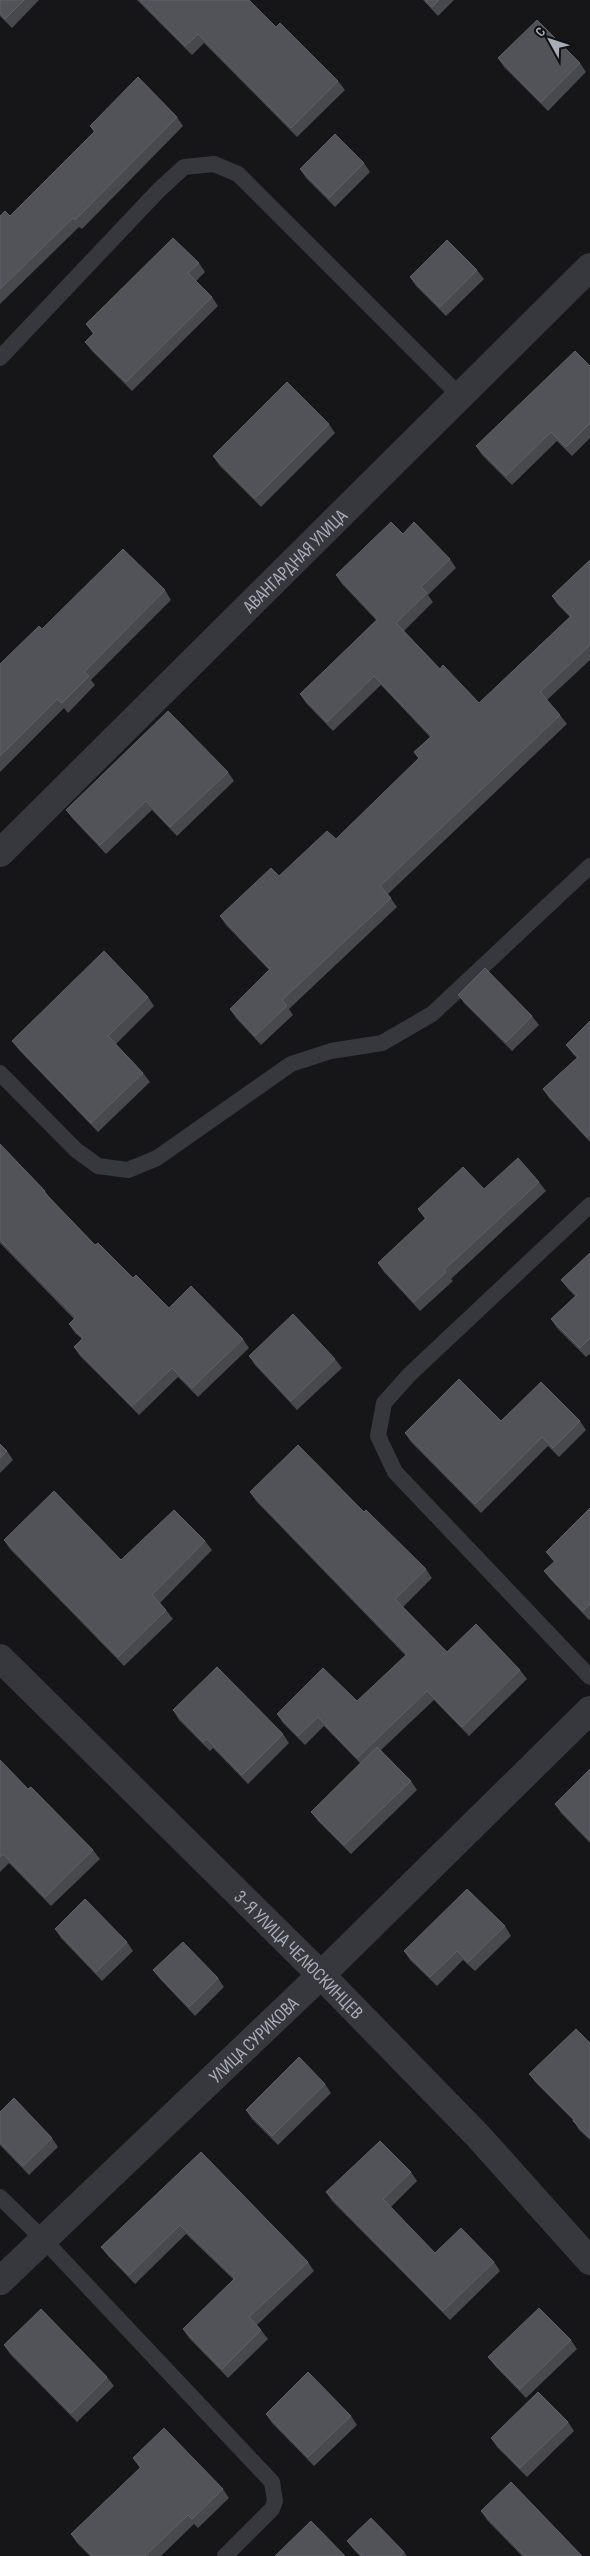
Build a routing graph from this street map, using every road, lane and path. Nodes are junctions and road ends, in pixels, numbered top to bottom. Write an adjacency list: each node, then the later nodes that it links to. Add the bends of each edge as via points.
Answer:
1 (590, 267): 3 (street, АВАНГАРДНАЯ УЛИЦА)
2 (0, 358): 3 (lane, via 158,191 184,168 214,164 238,174)
3 (461, 397): 4 (street, АВАНГАРДНАЯ УЛИЦА)
4 (0, 853)
5 (590, 866): 6 (lane, via 432,1014 382,1044 330,1051 291,1064 157,1158 128,1170 98,1166 76,1150)
6 (0, 1073)
7 (590, 1205): 9 (lane, via 410,1374 384,1403 378,1436 395,1472)
8 (0, 1658): 11 (street, 3-Я УЛИЦА ЧЕЛЮСКИНЦЕВ)
9 (590, 1677)
10 (590, 1710): 11 (street, УЛИЦА СУРИКОВА)
11 (321, 1975): 13 (street, УЛИЦА СУРИКОВА); 14 (street, 3-Я УЛИЦА ЧЕЛЮСКИНЦЕВ, via 478,2136)
12 (0, 2197): 13 (lane)
13 (43, 2239): 15 (street, УЛИЦА СУРИКОВА); 16 (lane, via 272,2482 275,2500 272,2510)
14 (590, 2261)
15 (0, 2281)
16 (225, 2556)

